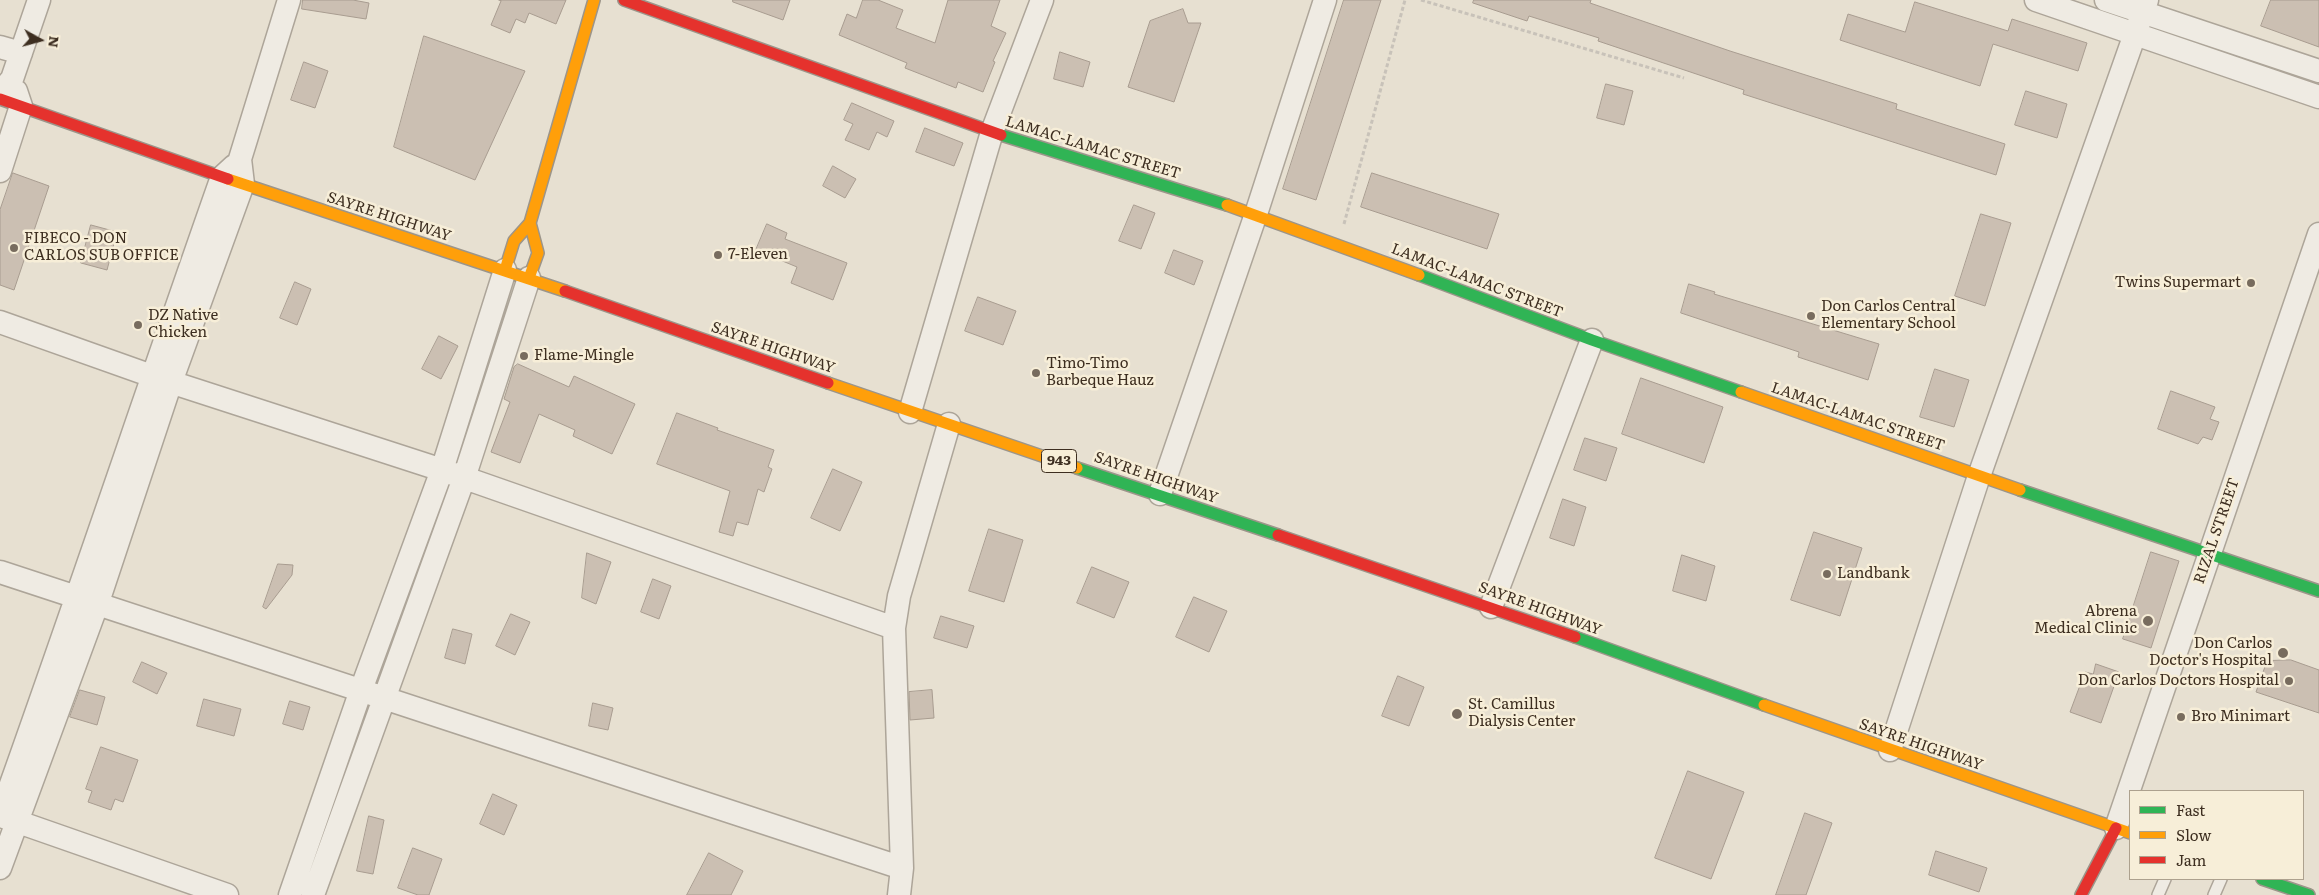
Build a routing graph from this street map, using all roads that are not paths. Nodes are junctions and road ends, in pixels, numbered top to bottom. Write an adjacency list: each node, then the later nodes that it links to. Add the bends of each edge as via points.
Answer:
1 (39, 0): 10 (street)
2 (289, 0): 18 (street)
3 (594, 0): 20 (main road)
4 (624, 0): 16 (main road, LAMAC-LAMAC STREET)
5 (1042, 0): 16 (street)
6 (1325, 0): 19 (street)
7 (2036, 0): 9 (street)
8 (2106, 0): 9 (street)
9 (2142, 15): 11 (street); 13 (street); 30 (street)
10 (11, 50): 12 (street)
11 (2319, 71)
12 (6, 86): 15 (street)
13 (2319, 97)
14 (0, 99): 15 (main road, SAYRE HIGHWAY / 943)
15 (21, 106): 17 (street); 18 (main road, SAYRE HIGHWAY / 943)
16 (992, 132): 19 (main road, LAMAC-LAMAC STREET); 27 (street)
17 (0, 171)
18 (232, 181): 22 (main road, SAYRE HIGHWAY / 943); 26 (street)
19 (1256, 214): 25 (main road, LAMAC-LAMAC STREET); 32 (street)
20 (530, 223): 22 (main road, via 514,241); 23 (main road, via 538,253)
21 (2319, 234): 33 (street, RIZAL STREET)
22 (504, 270): 23 (main road, SAYRE HIGHWAY / 943); 29 (street)
23 (529, 278): 27 (main road, SAYRE HIGHWAY / 943); 31 (street)
24 (0, 322): 26 (street)
25 (1592, 340): 30 (main road, LAMAC-LAMAC STREET); 37 (street)
26 (161, 379): 29 (street); 36 (street)
27 (910, 412): 28 (main road, SAYRE HIGHWAY / 943)
28 (949, 424): 32 (main road, SAYRE HIGHWAY / 943); 38 (street, via 899,596)
29 (442, 470): 31 (street); 39 (street)
30 (1979, 476): 33 (main road, LAMAC-LAMAC STREET); 41 (street)
31 (464, 478): 38 (street); 40 (street)
32 (1160, 494): 37 (main road, SAYRE HIGHWAY / 943)
33 (2210, 553): 35 (main road, LAMAC-LAMAC STREET); 42 (street, RIZAL STREET)
34 (0, 572): 36 (street)
35 (2319, 591)
36 (88, 602): 39 (street); 44 (street)
37 (1491, 607): 41 (main road, SAYRE HIGHWAY / 943)
38 (894, 628): 47 (street)
39 (361, 690): 40 (street); 52 (street)
40 (383, 698): 47 (street); 53 (street)
41 (1890, 750): 45 (main road, SAYRE HIGHWAY / 943)
42 (2136, 790)
43 (2129, 812): 45 (street, RIZAL STREET)
44 (6, 817): 46 (street); 51 (street)
45 (2123, 831): 55 (main road)
46 (0, 868)
47 (902, 868): 54 (street)
48 (2165, 880): 56 (lane)
49 (2221, 880): 57 (lane)
50 (2265, 880): 58 (main road)
51 (228, 895)
52 (290, 895)
53 (313, 895)
54 (899, 895)
55 (2082, 895)
56 (2158, 895)
57 (2214, 895)
58 (2309, 895)

